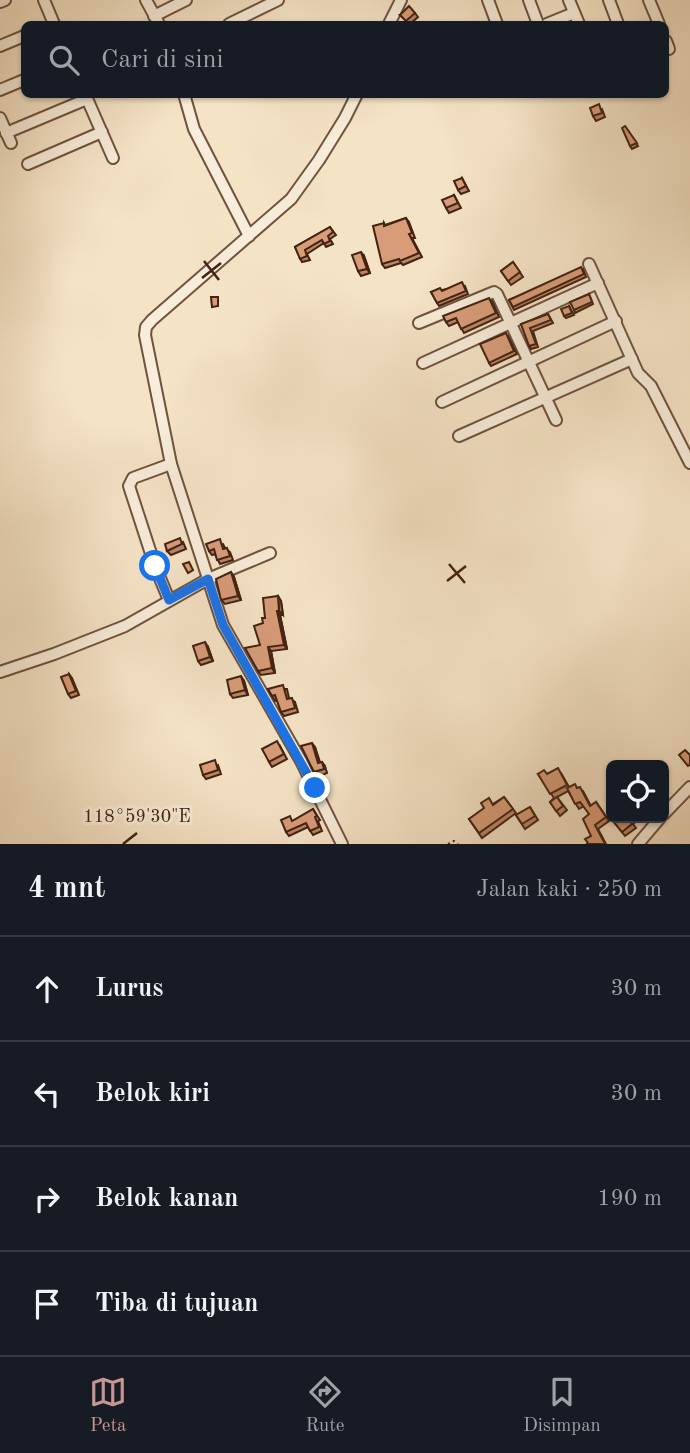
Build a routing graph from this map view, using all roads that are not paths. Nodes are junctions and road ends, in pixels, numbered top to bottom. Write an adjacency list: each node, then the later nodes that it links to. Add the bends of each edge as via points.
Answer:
1 (44, 0): 13 (street)
2 (146, 0): 12 (street)
3 (186, 0): 12 (street)
4 (278, 0): 14 (street)
5 (401, 0): 15 (street)
6 (488, 0): 16 (street)
7 (529, 0): 17 (street)
8 (569, 0): 11 (street)
9 (609, 0): 20 (street)
10 (649, 0): 21 (street)
11 (574, 13): 18 (street); 19 (street)
12 (156, 20)
13 (52, 21)
14 (235, 21)
15 (390, 21)
16 (496, 21)
17 (537, 21)
18 (554, 21)
19 (578, 21)
20 (617, 21)
21 (658, 21)
22 (21, 37): 23 (street)
23 (0, 46)
24 (21, 81): 25 (street)
25 (0, 90)
26 (84, 98): 30 (street, via 9,138)
27 (86, 98): 31 (street)
28 (185, 98): 34 (street, via 194,129)
29 (355, 98): 34 (street, via 311,173 291,199)
30 (0, 118)
31 (102, 132): 32 (street); 33 (street)
32 (113, 158)
33 (28, 163)
34 (249, 236): 48 (street, via 146,327)
35 (589, 264): 36 (street)
36 (598, 283): 37 (street); 39 (street)
37 (616, 321): 40 (street); 41 (street)
38 (419, 323): 39 (street, via 494,292)
39 (511, 324): 41 (street); 42 (street)
40 (632, 359): 43 (street); 47 (street, via 661,403)
41 (528, 362): 43 (street); 44 (street)
42 (423, 363)
43 (545, 398): 45 (street); 46 (street)
44 (442, 402)
45 (556, 420)
46 (459, 436)
47 (690, 463)
48 (171, 464): 50 (street); 51 (street, via 133,478 129,486)
49 (270, 553): 50 (street)
50 (208, 579): 51 (street); 56 (street, via 223,625 301,761)
51 (169, 600): 52 (street, via 125,626)
52 (0, 672)
53 (690, 787): 54 (street)
54 (669, 809)
55 (656, 823): 57 (street)
56 (342, 844)
57 (638, 844)

